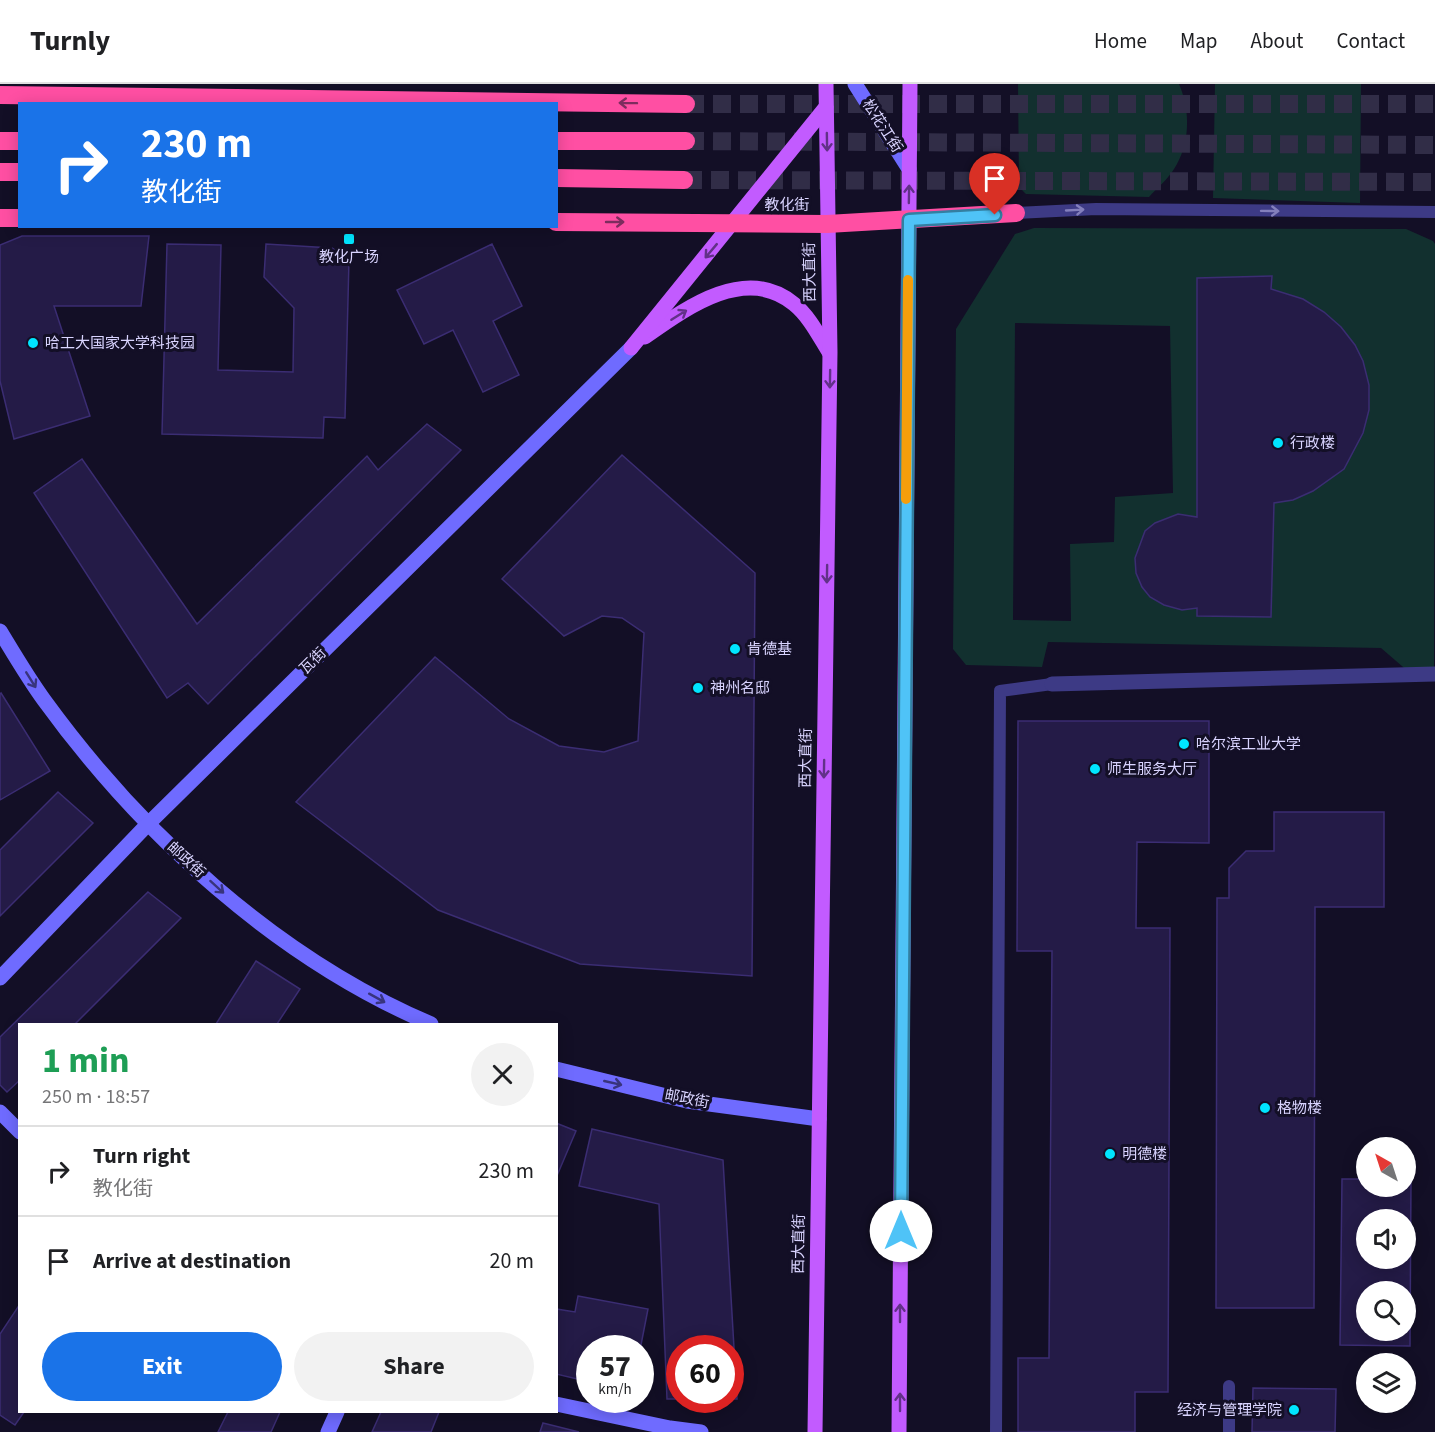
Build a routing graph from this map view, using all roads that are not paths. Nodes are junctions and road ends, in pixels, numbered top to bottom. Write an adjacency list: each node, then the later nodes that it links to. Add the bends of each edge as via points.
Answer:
1 (826, 84): 8 (main road, 西大直街)
2 (855, 84): 13 (street, 松花江街)
3 (910, 84): 13 (main road)
4 (0, 95): 5 (highway, one-way to 4)
5 (534, 102)
6 (558, 102): 7 (highway, one-way to 6)
7 (686, 104)
8 (826, 107): 24 (main road); 25 (main road, 西大直街, one-way to 25)
9 (0, 141): 10 (highway)
10 (18, 141)
11 (558, 141): 12 (highway)
12 (686, 141)
13 (909, 169): 22 (main road, one-way to 13)
14 (0, 171): 15 (highway)
15 (18, 172)
16 (558, 178): 17 (highway)
17 (684, 180)
18 (1435, 212): 19 (lane, one-way to 18, via 1096,209)
19 (1016, 213): 22 (highway, 教化街)
20 (0, 218): 21 (highway)
21 (18, 218)
22 (909, 220): 25 (highway, 教化街); 44 (main road, one-way to 22)
23 (558, 222): 24 (highway, 教化街, one-way to 24)
24 (734, 223): 25 (highway, 教化街); 26 (main road, one-way to 26)
25 (827, 224): 27 (main road, 西大直街)
26 (631, 348): 27 (main road, one-way to 27, via 712,295 747,287 780,294 794,304); 31 (street, 瓦街)
27 (830, 352): 36 (main road, 西大直街, one-way to 36)
28 (0, 631): 31 (street, 邮政街, one-way to 31, via 42,699)
29 (1435, 674): 30 (street)
30 (1052, 684): 45 (lane, via 1000,691)
31 (147, 825): 32 (street, 瓦街); 33 (street, 邮政街, one-way to 33, via 267,928 329,971)
32 (0, 978)
33 (428, 1023)
34 (558, 1069): 36 (street, 邮政街, one-way to 36, via 687,1101)
35 (0, 1112): 37 (street)
36 (819, 1119): 43 (main road, 西大直街)
37 (18, 1130)
38 (1229, 1386): 46 (lane)
39 (558, 1404): 42 (street)
40 (337, 1413): 41 (street)
41 (328, 1432)
42 (701, 1432)
43 (814, 1432)
44 (899, 1432)
45 (996, 1432)
46 (1229, 1432)

